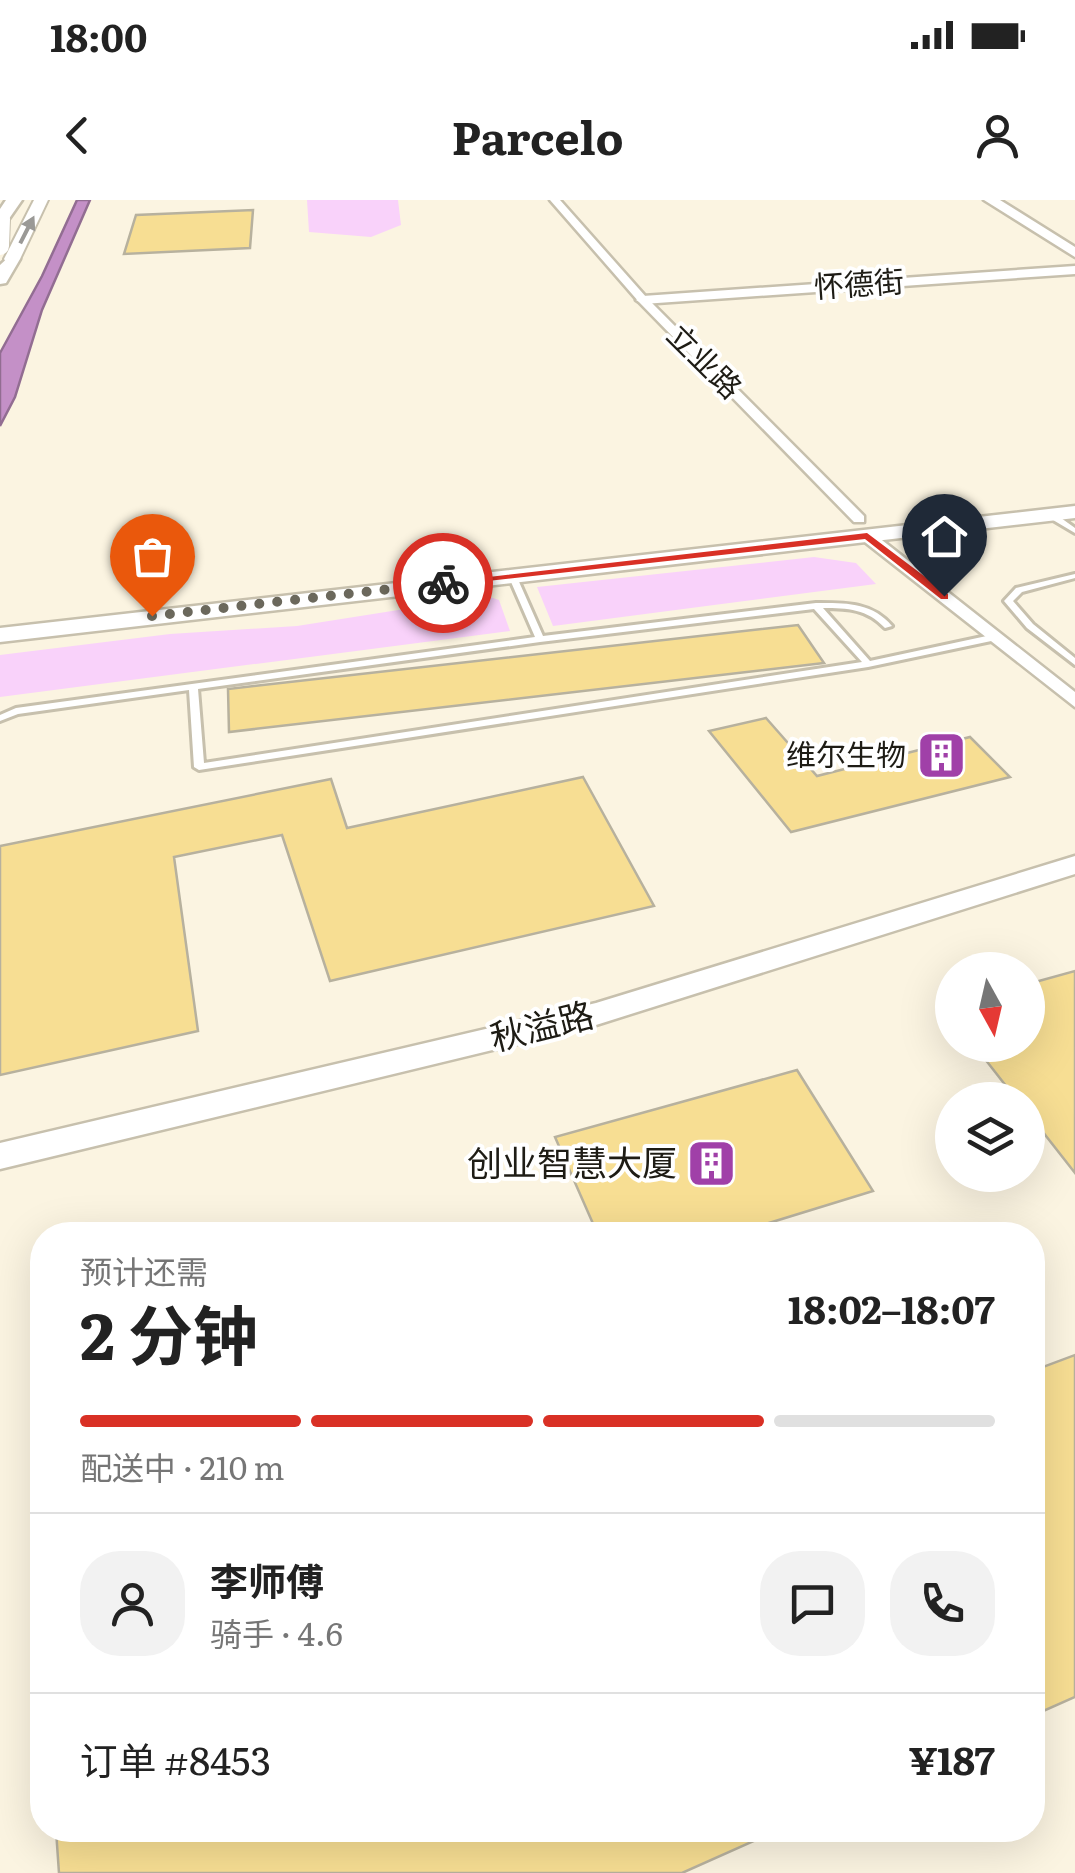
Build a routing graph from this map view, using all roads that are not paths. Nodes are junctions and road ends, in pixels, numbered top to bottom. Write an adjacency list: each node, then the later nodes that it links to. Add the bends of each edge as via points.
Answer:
1 (14, 200): 7 (highway)
2 (25, 200): 9 (main road)
3 (41, 200): 10 (main road, one-way to 3)
4 (555, 200): 14 (street, 立业路)
5 (992, 200): 11 (main road)
6 (1017, 200): 8 (main road)
7 (0, 219): 10 (highway, bridge)
8 (1075, 235)
9 (0, 238)
10 (6, 252): 13 (highway)
11 (1075, 252)
12 (1075, 270): 14 (street, 怀德街)
13 (0, 278)
14 (644, 300): 18 (street, 立业路)
15 (1075, 494): 18 (main road)
16 (1075, 512): 17 (main road)
17 (1051, 515): 18 (main road); 19 (lane)
18 (863, 527): 20 (main road); 23 (main road); 26 (street, 立业路)
19 (1075, 531)
20 (512, 575): 25 (main road); 27 (lane)
21 (1075, 576): 28 (lane, via 1019,590 1008,601)
22 (816, 606): 24 (lane, via 861,606); 27 (lane); 29 (lane)
23 (0, 614)
24 (888, 626)
25 (0, 635)
26 (996, 636): 29 (lane); 31 (street, 立业路)
27 (540, 638): 30 (lane)
28 (1075, 662)
29 (868, 664): 30 (lane, via 199,767)
30 (193, 687): 32 (lane)
31 (1075, 701)
32 (0, 718)
33 (1075, 865): 34 (street, 秋溢路, via 596,1014)
34 (0, 1156)

